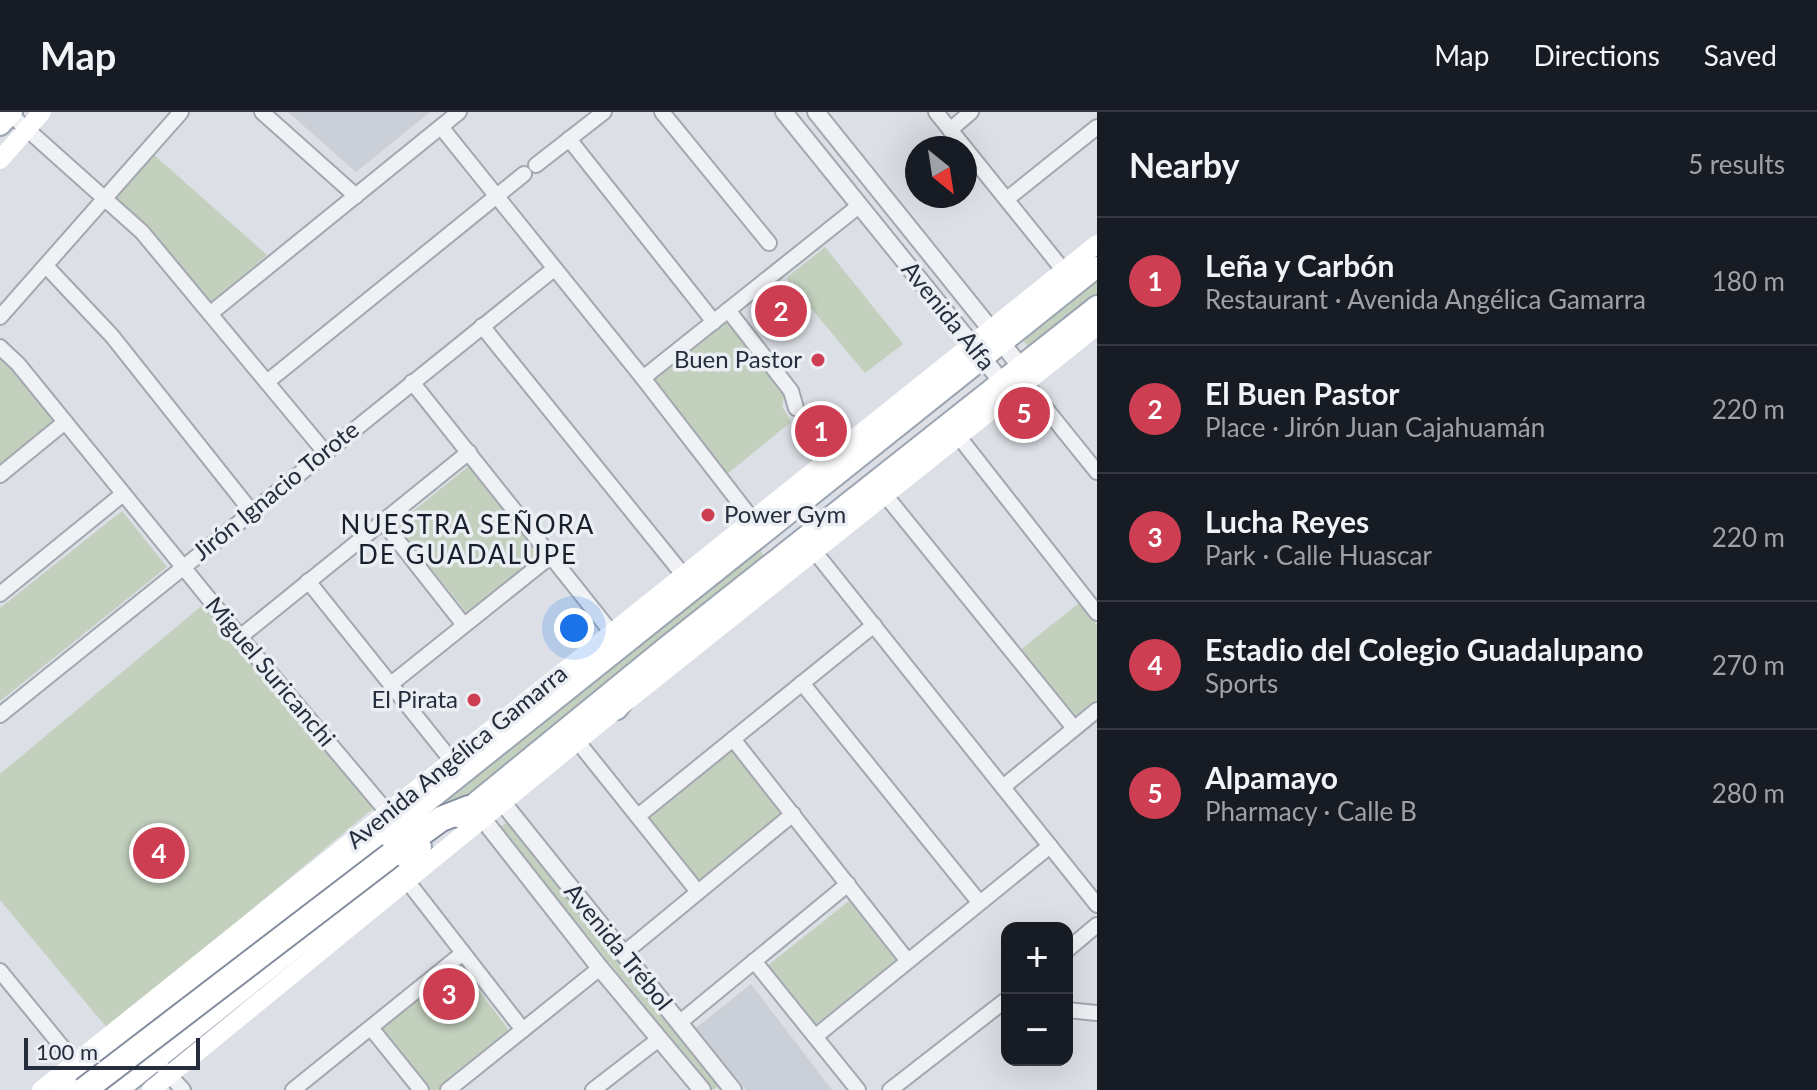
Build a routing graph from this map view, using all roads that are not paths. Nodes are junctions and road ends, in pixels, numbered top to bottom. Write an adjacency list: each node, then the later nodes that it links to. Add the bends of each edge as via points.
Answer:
1 (42, 112): 14 (main road)
2 (181, 112): 20 (street)
3 (262, 112): 18 (street)
4 (459, 112): 12 (street)
5 (604, 112): 16 (street)
6 (662, 112): 23 (street)
7 (784, 112): 22 (street, Avenida Alfa)
8 (816, 112): 36 (street, Avenida Alfa)
9 (936, 112): 15 (street)
10 (971, 112): 15 (street)
11 (7, 117): 14 (street)
12 (441, 127): 18 (street); 19 (street)
13 (1097, 127): 21 (street)
14 (27, 129): 17 (main road); 20 (street)
15 (950, 130): 21 (street)
16 (569, 139): 19 (street); 33 (street)
17 (0, 160)
18 (356, 196): 31 (street)
19 (497, 197): 27 (street); 41 (street)
20 (105, 199): 25 (street); 31 (street, via 142,232)
21 (1007, 199): 28 (street)
22 (860, 205): 30 (street); 38 (street, Avenida Alfa)
23 (769, 243)
24 (1097, 244): 28 (main road, Avenida Angélica Gamarra)
25 (46, 266): 32 (street); 53 (street, via 105,328)
26 (1097, 267): 36 (main road, Avenida Angélica Gamarra)
27 (554, 269): 34 (street, Jirón Ignacio Torote); 40 (street)
28 (1064, 271): 36 (main road, Avenida Angélica Gamarra)
29 (1097, 306): 39 (main road, Avenida Angélica Gamarra)
30 (728, 310): 33 (street); 44 (street, via 791,391)
31 (211, 313): 41 (street)
32 (0, 317)
33 (714, 322): 40 (street)
34 (482, 326): 42 (street, Jirón Ignacio Torote); 61 (street)
35 (1097, 327): 39 (main road, Avenida Angélica Gamarra)
36 (996, 336): 38 (main road, Avenida Angélica Gamarra); 39 (street, Avenida Alfa)
37 (0, 347): 45 (street, Miguel Suricanchi)
38 (977, 352): 43 (street, Avenida Alfa); 55 (main road, Avenida Angélica Gamarra)
39 (1023, 375): 43 (main road, Avenida Angélica Gamarra); 46 (main road, Avenida Angélica Gamarra); 49 (street)
40 (643, 378): 55 (street)
41 (267, 382): 47 (street)
42 (412, 382): 47 (street, Jirón Ignacio Torote); 48 (street)
43 (1002, 382): 58 (main road, Avenida Angélica Gamarra)
44 (796, 408)
45 (65, 422): 50 (street); 51 (street, Miguel Suricanchi)
46 (959, 437): 52 (main road, Avenida Angélica Gamarra); 63 (street)
47 (324, 451): 53 (street, Jirón Ignacio Torote)
48 (469, 452): 54 (street); 57 (street)
49 (1097, 472)
50 (0, 475)
51 (123, 494): 59 (street, Miguel Suricanchi); 62 (street)
52 (886, 496): 56 (main road, Avenida Angélica Gamarra); 74 (street)
53 (251, 511): 59 (street, Jirón Ignacio Torote)
54 (383, 522): 60 (street); 64 (street)
55 (758, 527): 58 (main road, via 775,544); 61 (main road, Avenida Angélica Gamarra)
56 (815, 552): 65 (street); 71 (main road, Avenida Angélica Gamarra)
57 (551, 556): 64 (street); 66 (street)
58 (779, 559): 68 (main road, Avenida Angélica Gamarra)
59 (183, 567): 67 (street, Miguel Suricanchi); 73 (street, Jirón Ignacio Torote)
60 (308, 581): 67 (street); 70 (street)
61 (689, 583): 66 (main road, Avenida Angélica Gamarra); 79 (main road, Avenida Angélica Gamarra)
62 (0, 594)
63 (1097, 613)
64 (464, 625): 70 (street)
65 (874, 625): 69 (street); 78 (street)
66 (612, 633): 77 (main road, Avenida Angélica Gamarra)
67 (240, 637): 81 (street, Miguel Suricanchi)
68 (665, 648): 71 (main road); 82 (main road, Avenida Angélica Gamarra)
69 (802, 683): 75 (street); 89 (street)
70 (391, 684): 77 (street)
71 (617, 709): 76 (main road, Avenida Angélica Gamarra)
72 (1097, 710): 74 (street)
73 (0, 715)
74 (1074, 728): 78 (street)
75 (733, 739): 83 (street); 84 (street)
76 (578, 742): 80 (main road, Avenida Angélica Gamarra); 84 (street)
77 (452, 761): 79 (main road); 81 (main road, Avenida Angélica Gamarra)
78 (1003, 787): 85 (street)
79 (442, 789): 105 (main road, Avenida Angélica Gamarra)
80 (503, 803): 82 (main road, Avenida Angélica Gamarra); 94 (street, Avenida Trébol)
81 (388, 813): 109 (main road, Avenida Angélica Gamarra)
82 (476, 814): 86 (main road, Avenida Angélica Gamarra); 97 (street, Avenida Trébol); 108 (main road, Avenida Angélica Gamarra); 109 (highway, bridge, via 441,819)
83 (793, 814): 87 (street); 88 (street)
84 (638, 816): 88 (street)
85 (1050, 846): 89 (street); 90 (street)
86 (408, 882): 93 (street); 108 (main road, Avenida Angélica Gamarra)
87 (848, 884): 95 (street); 96 (street)
88 (698, 892): 94 (street)
89 (979, 902): 95 (street)
90 (1097, 905)
91 (1097, 925): 92 (street)
92 (1073, 945)
93 (463, 953): 103 (street); 104 (street)
94 (623, 954): 102 (street, Avenida Trébol)
95 (907, 960): 106 (street)
96 (754, 961): 102 (street); 106 (street)
97 (600, 968): 104 (street); 107 (street, Avenida Trébol)
98 (0, 971): 109 (street)
99 (1001, 1004): 122 (street)
100 (1073, 1011): 101 (street)
101 (1097, 1013)
102 (679, 1023): 120 (street, Avenida Trébol)
103 (371, 1028): 110 (street); 116 (street)
104 (523, 1030): 117 (street)
105 (136, 1035): 108 (street); 109 (main road, Avenida Angélica Gamarra)
106 (816, 1036): 121 (street)
107 (659, 1039): 118 (street); 119 (street, Avenida Trébol)
108 (163, 1067): 113 (main road, Avenida Angélica Gamarra); 114 (main road, Avenida Angélica Gamarra); 115 (street)
109 (82, 1076): 111 (main road, Avenida Angélica Gamarra); 112 (main road, Avenida Angélica Gamarra)
110 (297, 1089)
111 (41, 1090)
112 (66, 1090)
113 (118, 1090)
114 (151, 1090)
115 (183, 1090)
116 (421, 1090)
117 (448, 1090)
118 (593, 1090)
119 (702, 1090)
120 (733, 1090)
121 (858, 1090)
122 (890, 1090)

